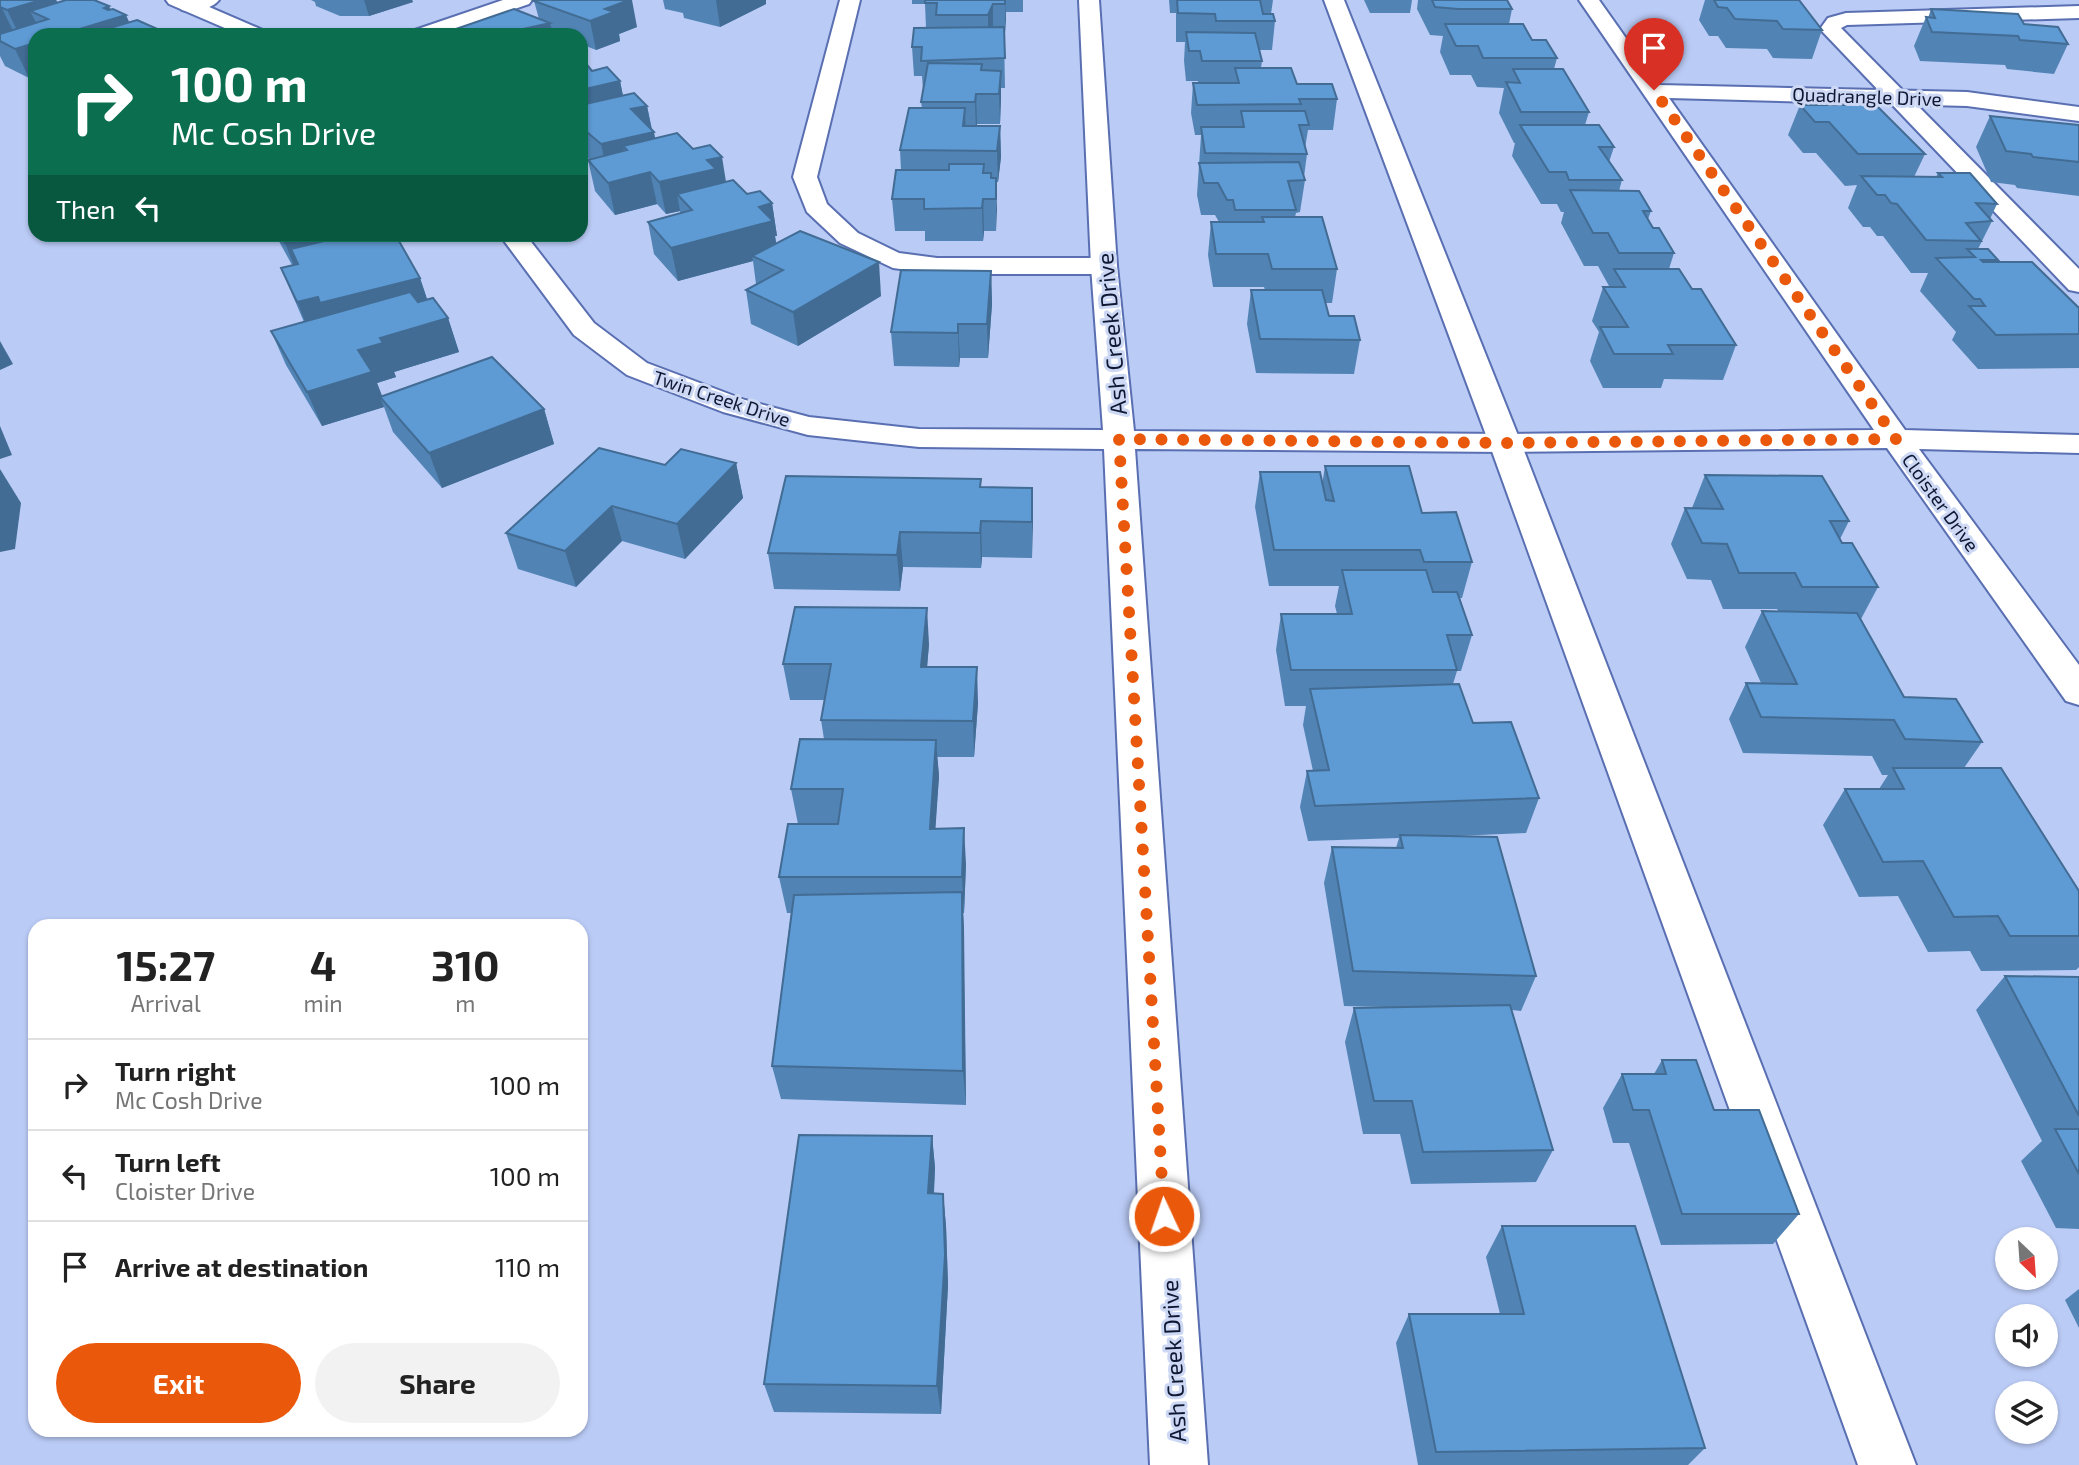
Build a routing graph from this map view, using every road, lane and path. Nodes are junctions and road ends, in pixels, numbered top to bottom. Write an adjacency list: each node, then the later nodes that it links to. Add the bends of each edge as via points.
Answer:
1 (209, 0): 7 (street)
2 (522, 0): 10 (street)
3 (850, 0): 17 (street, via 805,177 816,207 849,238 893,260 937,266)
4 (1089, 0): 17 (street, Ash Creek Drive)
5 (1334, 0): 21 (street)
6 (1589, 0): 11 (street, Cloister Drive)
7 (182, 3): 9 (street)
8 (2079, 12): 12 (street, via 1835,22 1830,29)
9 (241, 28)
10 (440, 28)
11 (1654, 90): 12 (street, Quadrangle Drive); 20 (street, Cloister Drive)
12 (1895, 97): 13 (street, Quadrangle Drive, via 1967,99); 15 (street)
13 (2079, 114)
14 (517, 242): 19 (street, Twin Creek Drive, via 584,329 638,369 734,405 808,426 919,438)
15 (2039, 243): 16 (street); 18 (street)
16 (2079, 247)
17 (1104, 266): 19 (street, Ash Creek Drive)
18 (2079, 284)
19 (1119, 439): 21 (street, Twin Creek Drive); 24 (street, Ash Creek Drive)
20 (1896, 439): 21 (street, Twin Creek Drive); 22 (street, Twin Creek Drive); 23 (street, Cloister Drive)
21 (1505, 443): 25 (street)
22 (2079, 444)
23 (2079, 692)
24 (1179, 1465)
25 (1887, 1465)

